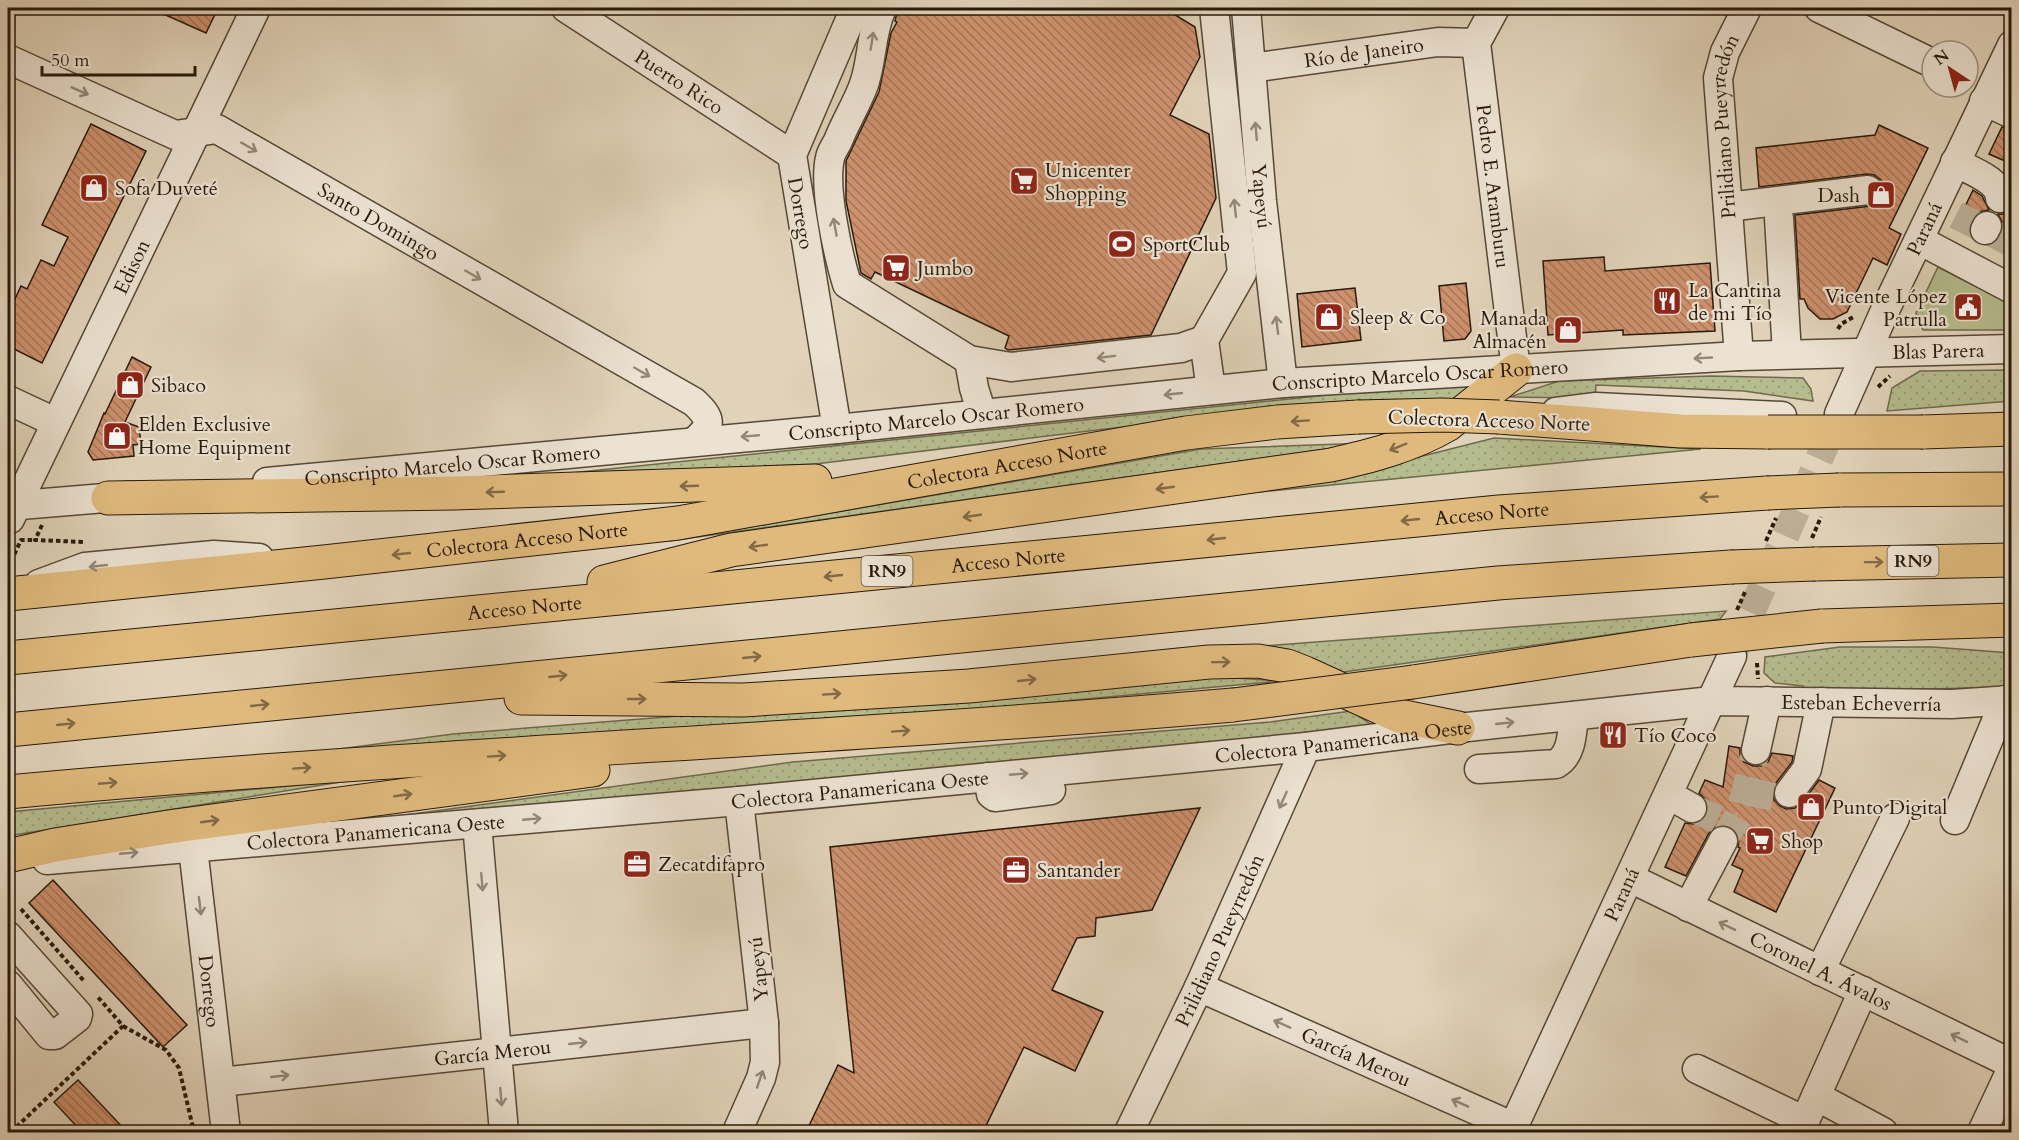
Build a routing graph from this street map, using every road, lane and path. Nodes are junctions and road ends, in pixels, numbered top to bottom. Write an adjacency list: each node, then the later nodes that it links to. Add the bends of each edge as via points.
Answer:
1 (256, 8): 18 (street, Edison)
2 (566, 8): 19 (street, Puerto Rico)
3 (855, 8): 19 (street, Dorrego)
4 (882, 8): 32 (street, one-way to 4, via 847,284 842,270 828,176 830,156 862,89 875,23)
5 (1214, 8): 27 (street, one-way to 5, via 1242,273)
6 (1246, 8): 14 (street, Yapeyú)
7 (1495, 8): 10 (street)
8 (1747, 8): 23 (street, Prilidiano Pueyrredón, via 1725,52 1718,78)
9 (1819, 8): 12 (street)
10 (1476, 43): 14 (street, Río de Janeiro, via 1438,42); 33 (street, Pedro E. Aramburu)
11 (2012, 45): 15 (street, Paraná)
12 (1920, 57)
13 (8, 59): 18 (street, Santo Domingo, one-way to 18, via 175,135)
14 (1251, 68): 34 (street, Yapeyú, one-way to 14)
15 (1980, 90): 17 (street)
16 (1977, 99): 20 (street, Paraná)
17 (2012, 114)
18 (195, 132): 39 (street, Edison); 44 (street, Santo Domingo, one-way to 44, via 217,129 694,402 708,424)
19 (792, 155): 41 (street, Dorrego)
20 (1955, 162): 22 (street, via 1994,183); 25 (street, Paraná, via 1947,208)
21 (1868, 190): 23 (street)
22 (2000, 198)
23 (1728, 207): 31 (street, Prilidiano Pueyrredón)
24 (1779, 218): 30 (street)
25 (1919, 240): 26 (street); 29 (street, Paraná)
26 (2012, 289)
27 (1204, 340): 32 (street, one-way to 32, via 1181,348 1011,367); 35 (street)
28 (2012, 349): 29 (street, Blas Parera)
29 (1866, 351): 30 (street, Conscripto Marcelo Oscar Romero); 38 (street, Paraná)
30 (1787, 354): 31 (street, Conscripto Marcelo Oscar Romero)
31 (1739, 356): 33 (street, Conscripto Marcelo Oscar Romero, one-way to 33)
32 (969, 360): 37 (street)
33 (1516, 370): 34 (street, Conscripto Marcelo Oscar Romero); 52 (highway, one-way to 52, via 1447,425 1387,452 1331,465 731,550)
34 (1283, 383): 35 (street, Conscripto Marcelo Oscar Romero)
35 (1211, 390): 37 (street, Conscripto Marcelo Oscar Romero, one-way to 37)
36 (8, 400): 39 (street)
37 (982, 414): 41 (street, Conscripto Marcelo Oscar Romero)
38 (1839, 414)
39 (55, 422): 48 (street, Edison)
40 (2012, 422): 43 (highway)
41 (837, 429): 44 (street, Conscripto Marcelo Oscar Romero, one-way to 44)
42 (2012, 429): 43 (highway, Colectora Acceso Norte)
43 (1926, 432): 45 (highway, Colectora Acceso Norte, one-way to 45, bridge, via 1775,424 1682,430 1442,414 1358,417 1186,433)
44 (696, 440): 47 (street, Conscripto Marcelo Oscar Romero)
45 (979, 471): 47 (highway, one-way to 47, via 770,484 442,494); 51 (highway, Colectora Acceso Norte, one-way to 51, via 678,523 324,562)
46 (2012, 489): 52 (highway, Acceso Norte / RN9, one-way to 52, bridge, via 1767,493 1499,512)
47 (108, 498): 48 (street, Conscripto Marcelo Oscar Romero)
48 (10, 512)
49 (34, 540): 51 (path, via 21,540)
50 (2012, 560): 58 (highway, RN9, one-way to 50, bridge, via 1498,583 1731,567)
51 (8, 585)
52 (501, 608): 57 (highway, Acceso Norte / RN9)
53 (2012, 620): 54 (highway)
54 (1826, 626): 55 (highway); 66 (highway, one-way to 54, bridge, via 1233,705 1690,640)
55 (2012, 639)
56 (1732, 656): 60 (street, Paraná)
57 (8, 658)
58 (348, 696): 64 (highway, one-way to 64, via 743,700 969,686 1209,662 1258,661 1305,672 1399,716); 65 (highway, RN9, one-way to 58)
59 (2008, 700): 62 (street, Esteban Echeverría, via 1952,704); 74 (street)
60 (1712, 701): 61 (street, Esteban Echeverría); 63 (street, Colectora Panamericana Oeste); 80 (street, Paraná, via 1681,801)
61 (1767, 701): 62 (street, Esteban Echeverría); 68 (street)
62 (1821, 702): 71 (street, via 1807,769)
63 (1574, 716): 64 (street, Colectora Panamericana Oeste, one-way to 63); 69 (street, via 1572,738 1560,762)
64 (1458, 728): 67 (street, Colectora Panamericana Oeste)
65 (8, 730)
66 (868, 733): 70 (highway, one-way to 66, via 221,773); 78 (highway, one-way to 66, via 175,826)
67 (1306, 747): 72 (street, Colectora Panamericana Oeste, one-way to 67); 85 (street, Prilidiano Pueyrredón, one-way to 85)
68 (1756, 750)
69 (1479, 769)
70 (8, 792)
71 (1789, 794)
72 (739, 801): 75 (street, Colectora Panamericana Oeste, one-way to 72); 87 (street, Yapeyú)
73 (1895, 818): 83 (street)
74 (1956, 820)
75 (477, 824): 77 (street, Colectora Panamericana Oeste); 89 (street, one-way to 89)
76 (1723, 842): 81 (street)
77 (193, 848): 79 (street, Colectora Panamericana Oeste, one-way to 77); 92 (street, Dorrego, one-way to 92)
78 (8, 856)
79 (8, 863)
80 (1630, 878): 81 (street, Coronel A. Ávalos); 94 (street, Paraná)
81 (1688, 907): 83 (street, Coronel A. Ávalos, one-way to 81)
82 (8, 936): 84 (street, via 78,1018 55,1035 49,1035)
83 (1820, 971): 86 (street, Coronel A. Ávalos)
84 (8, 985)
85 (1199, 987): 94 (street, García Merou, one-way to 85); 99 (street, Prilidiano Pueyrredón)
86 (1863, 991): 90 (street, Coronel A. Ávalos, one-way to 86); 93 (street)
87 (764, 1023): 89 (street, García Merou, one-way to 87); 98 (street, Yapeyú, one-way to 87, via 765,1062)
88 (123, 1026): 95 (path, via 166,1050 179,1068)
89 (497, 1052): 92 (street, García Merou, one-way to 89); 97 (street, one-way to 97)
90 (2012, 1066): 101 (street)
91 (1697, 1069): 93 (street)
92 (221, 1082): 96 (street, Dorrego)
93 (1807, 1117): 100 (street)
94 (1513, 1130)
95 (194, 1132)
96 (226, 1132)
97 (504, 1132)
98 (737, 1132)
99 (1129, 1132)
100 (1883, 1132)
101 (1982, 1132)

